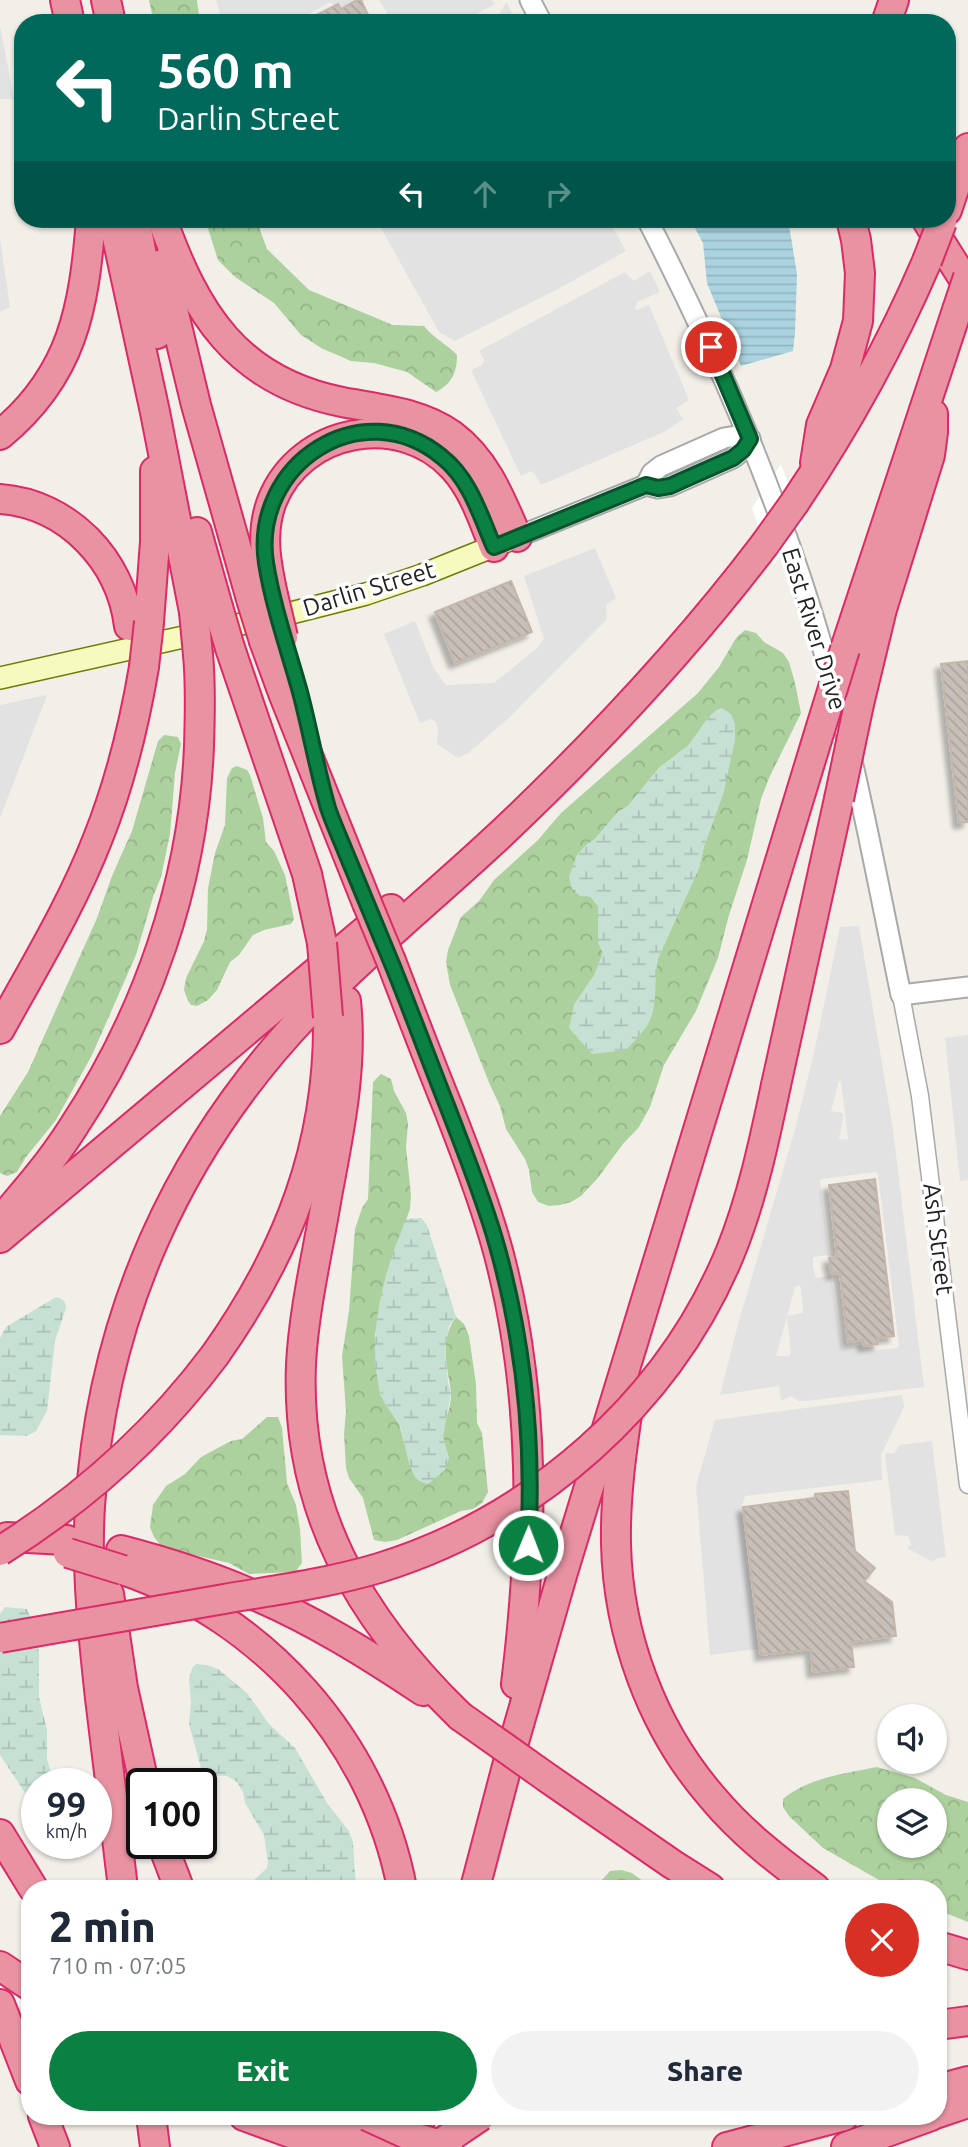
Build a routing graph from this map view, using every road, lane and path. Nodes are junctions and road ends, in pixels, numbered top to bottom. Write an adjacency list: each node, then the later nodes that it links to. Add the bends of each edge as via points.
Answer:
1 (968, 148): 2 (highway)
2 (956, 178)
3 (90, 228): 16 (highway, via 83,296 65,350 42,391)
4 (115, 228): 15 (highway)
5 (137, 228): 22 (highway)
6 (154, 228): 21 (highway, via 196,405)
7 (165, 228): 20 (highway, via 185,280 211,323 264,371 329,399 417,417 454,436 487,474 504,506)
8 (652, 228): 17 (street, East River Drive)
9 (853, 228): 18 (highway, via 860,272 858,321 845,369 821,425)
10 (937, 228): 18 (highway, bridge, via 927,261 878,363)
11 (943, 228): 13 (highway)
12 (968, 277): 13 (highway, bridge)
13 (962, 298): 14 (highway)
14 (930, 391): 32 (highway, bridge, via 845,649); 37 (highway, bridge, via 931,452 879,620 758,1166 726,1261 699,1315 656,1378 620,1419 541,1488 504,1512 419,1554 318,1583)
15 (156, 412): 22 (highway); 23 (highway, via 155,542)
16 (0, 435)
17 (750, 439): 20 (street, Darlin Street, via 724,438 661,466 646,485); 27 (street, East River Drive, via 802,581 836,697)
18 (813, 475): 25 (highway, bridge, via 719,603)
19 (0, 499): 23 (highway, via 42,508 84,536 102,557 127,610)
20 (505, 542): 21 (highway, via 467,485 439,454 397,435 349,435 307,455 276,494 268,513); 24 (main road, Darlin Street, via 366,594)
21 (262, 597): 40 (highway, bridge, via 274,639 300,693 329,810 491,1226 522,1370 529,1468 526,1585 516,1686)
22 (206, 610): 28 (highway, bridge, via 230,648 269,764 307,852 328,938); 30 (highway, bridge, via 198,655 200,729 192,822 178,890 155,964 128,1031 91,1099 48,1163)
23 (139, 624): 29 (highway, via 138,677 117,784 62,916)
24 (0, 678)
25 (584, 752): 31 (highway, via 536,781); 33 (highway, via 335,985 243,1088 200,1150 162,1221 130,1299)
26 (968, 987): 27 (street)
27 (901, 995): 34 (street, Ash Street, via 920,1096)
28 (337, 1009): 35 (highway, bridge, via 310,1165 285,1237 264,1279 215,1355 167,1413 61,1510); 38 (highway, via 348,1040 344,1097 303,1345 305,1441 324,1517 355,1587 397,1648)
29 (0, 1029)
30 (0, 1221)
31 (0, 1238)
32 (641, 1315): 40 (highway); 49 (highway, via 616,1518 619,1584 633,1650 662,1722 704,1788 746,1833)
33 (112, 1360): 39 (highway, via 108,1580 123,1688); 44 (highway, via 94,1455 89,1568)
34 (968, 1485)
35 (5, 1541): 36 (highway, bridge, via 67,1546)
36 (122, 1560): 38 (highway, via 218,1579 276,1605); 46 (highway, via 225,1622 266,1653 311,1698 368,1785 388,1832)
37 (0, 1638)
38 (460, 1716): 48 (highway, bridge)
39 (141, 1768)
40 (496, 1804): 47 (highway)
41 (0, 1835): 43 (highway)
42 (168, 1859): 45 (highway)
43 (28, 1880)
44 (122, 1880)
45 (176, 1880)
46 (400, 1880)
47 (477, 1880)
48 (697, 1880)
49 (805, 1880)
50 (947, 1949): 51 (highway)
51 (968, 1955)
52 (0, 1966): 55 (highway)
53 (947, 1968): 54 (highway)
54 (968, 1972)
55 (21, 1980)
56 (0, 2004): 59 (highway)
57 (968, 2021): 58 (highway)
58 (947, 2024)
59 (21, 2058)
60 (968, 2081): 61 (highway)
61 (947, 2087)
62 (968, 2103): 63 (highway)
63 (947, 2110)
64 (46, 2125): 74 (highway)
65 (151, 2125): 75 (highway)
66 (297, 2125): 73 (highway)
67 (324, 2125): 73 (highway)
68 (409, 2125): 76 (highway)
69 (418, 2125): 76 (highway)
70 (461, 2125): 76 (highway, bridge)
71 (810, 2125): 78 (highway)
72 (906, 2125): 79 (highway)
73 (350, 2134): 76 (highway); 77 (highway, bridge, via 413,2137)
74 (55, 2147)
75 (155, 2147)
76 (412, 2147)
77 (448, 2147)
78 (726, 2147)
79 (846, 2147)

